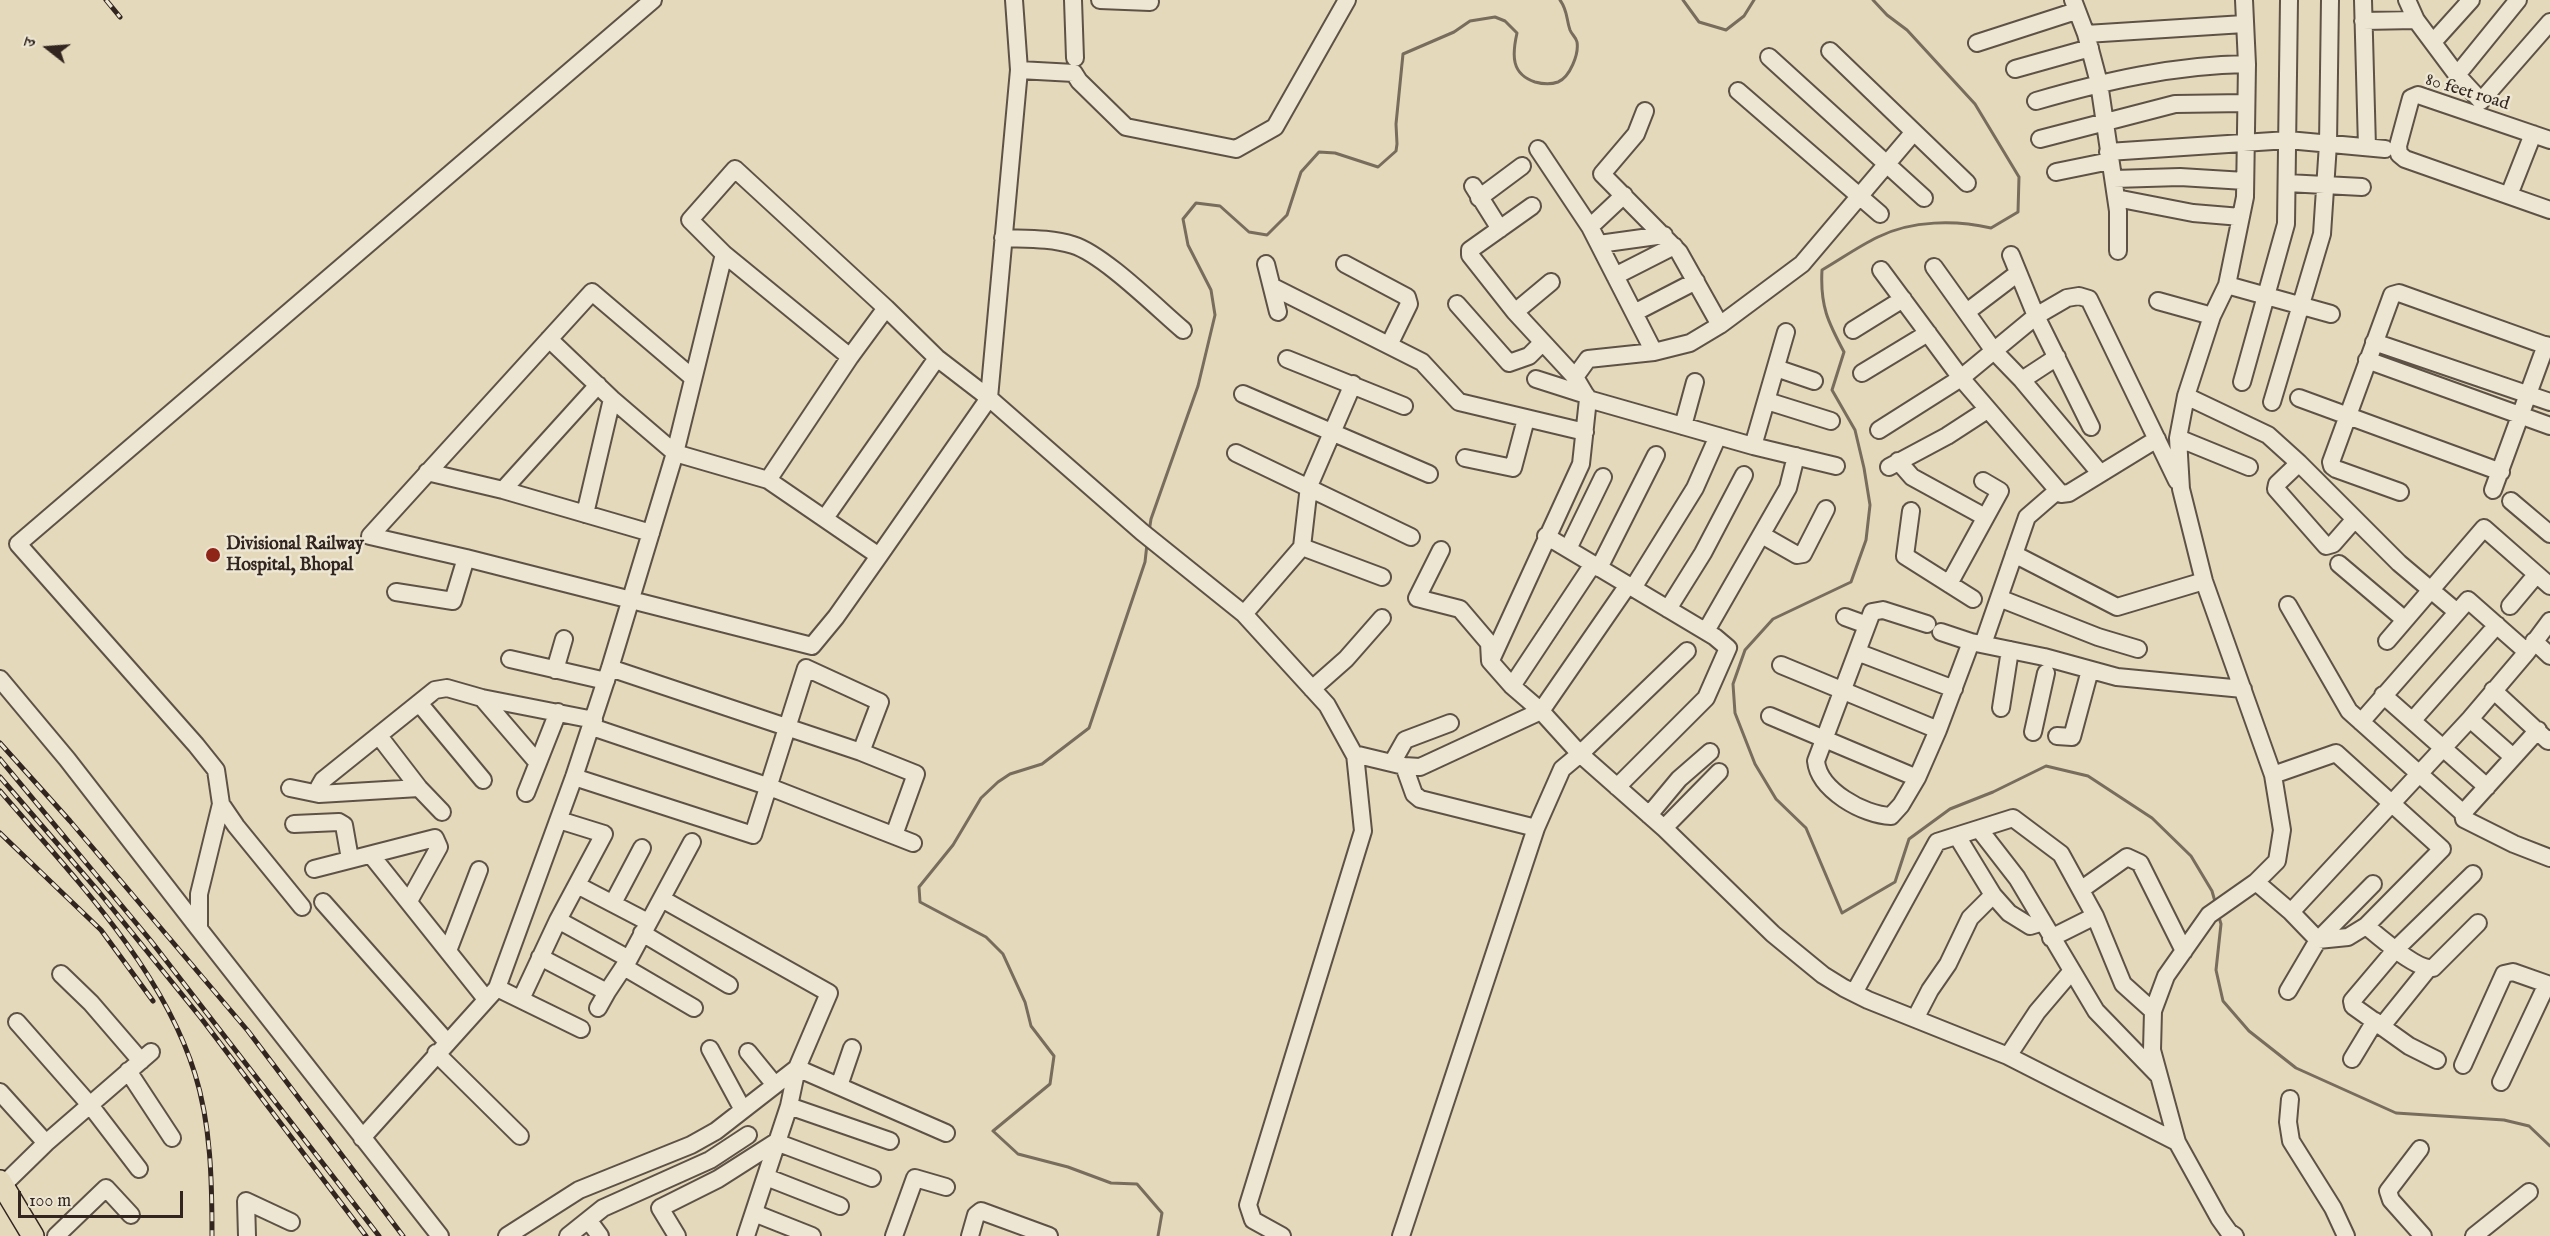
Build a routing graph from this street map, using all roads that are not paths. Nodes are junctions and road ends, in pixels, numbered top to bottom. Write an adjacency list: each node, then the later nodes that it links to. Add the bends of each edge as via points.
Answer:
1 (653, 0): 278 (street, via 18,544 216,770)
2 (1014, 0): 27 (street)
3 (1073, 0): 24 (street)
4 (1100, 0): 13 (street)
5 (1347, 0): 27 (street, via 1275,127 1236,148 1126,127 1074,73)
6 (2244, 0): 18 (street)
7 (2289, 0): 38 (street)
8 (2330, 0): 41 (street)
9 (2363, 0): 16 (street)
10 (2471, 0): 20 (street)
11 (2518, 0): 28 (street)
12 (2410, 1): 15 (street)
13 (1150, 2)
14 (2074, 6): 19 (street); 21 (street)
15 (2416, 20): 16 (street); 20 (street)
16 (2363, 21): 42 (street)
17 (2550, 22): 28 (street, via 2481,100)
18 (2244, 24): 19 (street); 25 (street)
19 (2088, 41): 26 (street); 29 (street)
20 (2434, 41): 28 (street)
21 (1977, 43)
22 (1830, 51): 35 (street)
23 (1769, 57): 46 (street)
24 (1075, 58)
25 (2247, 64): 29 (street, via 2206,65); 32 (street)
26 (2015, 69)
27 (1019, 70): 66 (street)
28 (2457, 75)
29 (2099, 83): 31 (street); 34 (street)
30 (1738, 91): 57 (street)
31 (2036, 101)
32 (2246, 103): 34 (street, via 2175,104); 40 (street)
33 (1645, 111): 55 (street, via 1636,134 1602,174)
34 (2104, 122): 37 (street); 45 (street)
35 (1913, 133): 46 (street); 51 (street)
36 (2533, 134): 39 (street, 80 feet road); 56 (street); 56 (street, 80 feet road, via 2418,95 2411,98 2399,154)
37 (2040, 139)
38 (2288, 140): 40 (street); 41 (street); 52 (street)
39 (2550, 140)
40 (2245, 141): 45 (street); 50 (street)
41 (2328, 144): 42 (street); 53 (street)
42 (2367, 147): 44 (street)
43 (1538, 149): 64 (street)
44 (2385, 149)
45 (2109, 157): 48 (street); 49 (street)
46 (1887, 164): 57 (street); 58 (street)
47 (1522, 166): 65 (street, via 1476,192)
48 (2056, 172)
49 (2114, 179): 50 (street, via 2180,177); 59 (street)
50 (2245, 181): 63 (street)
51 (1967, 183)
52 (2287, 183): 53 (street); 82 (street, via 2286,224)
53 (2325, 184): 54 (street); 86 (street, via 2322,234)
54 (2362, 187)
55 (1624, 195): 64 (street); 67 (street)
56 (2510, 195): 61 (street, 80 feet road)
57 (1859, 196): 62 (street); 95 (street, via 1802,264)
58 (1924, 198)
59 (2116, 198): 63 (street, via 2193,213); 69 (street)
60 (1532, 206): 65 (street)
61 (2550, 210)
62 (1880, 214)
63 (2241, 217): 80 (street)
64 (1590, 227): 68 (street)
65 (1500, 229): 90 (street, via 1470,250 1470,255)
66 (1004, 238): 96 (street, via 1058,241 1087,251); 128 (street)
67 (1669, 240): 68 (street); 77 (street); 78 (street)
68 (1599, 244): 77 (street)
69 (2118, 251)
70 (724, 254): 87 (street, via 690,220 735,169); 107 (street); 115 (street)
71 (2011, 255): 76 (street)
72 (1266, 264): 81 (street)
73 (1345, 264): 103 (street, via 1407,297 1409,304)
74 (1934, 267): 88 (street)
75 (1881, 270): 83 (street)
76 (2018, 273): 88 (street); 93 (street)
77 (1615, 276): 91 (street)
78 (1696, 281): 91 (street); 95 (street)
79 (1551, 282): 90 (street)
80 (2227, 285): 82 (street); 94 (street)
81 (1273, 286): 89 (street); 103 (street)
82 (2265, 297): 86 (street); 121 (street)
83 (1904, 299): 97 (street); 99 (street)
84 (2158, 301): 94 (street)
85 (1457, 304): 102 (street, via 1509,363 1529,356)
86 (2300, 305): 92 (street); 132 (street)
87 (886, 308): 107 (street); 109 (street)
88 (1968, 311): 105 (street)
89 (1278, 312)
90 (1515, 312): 102 (street)
91 (1634, 313): 106 (street)
92 (2331, 314)
93 (2037, 316): 105 (street); 108 (street); 148 (street, via 2067,298 2090,299)
94 (2212, 316): 126 (street)
95 (1720, 325): 106 (street, via 1690,343)
96 (1183, 330)
97 (1853, 330)
98 (1786, 332): 112 (street)
99 (1928, 333): 113 (street); 116 (street)
100 (549, 339): 115 (street, via 592,292); 123 (street); 158 (street)
101 (2374, 342): 104 (street, via 2395,293); 111 (street); 125 (street)
102 (1542, 343): 114 (street)
103 (1389, 345): 138 (street, via 1422,362 1459,402)
104 (2548, 346): 125 (street)
105 (1994, 351): 116 (street); 118 (street)
106 (1654, 352): 114 (street, via 1588,359)
107 (850, 357): 164 (street)
108 (2057, 357): 118 (street); 142 (street)
109 (937, 358): 128 (street); 177 (street)
110 (1287, 359): 122 (street)
111 (2367, 360): 136 (street); 137 (street)
112 (1776, 368): 119 (street); 131 (street)
113 (1862, 373)
114 (1575, 377): 127 (street)
115 (693, 378): 150 (street)
116 (1960, 378): 135 (street); 143 (street)
117 (1536, 379): 127 (street)
118 (2022, 380): 160 (street)
119 (1814, 381)
120 (1695, 382): 140 (street)
121 (2242, 382)
122 (1353, 384): 134 (street); 145 (street)
123 (598, 385): 130 (street); 168 (street)
124 (1243, 394): 145 (street)
125 (2529, 394): 133 (street); 137 (street)
126 (2186, 396): 147 (street); 155 (street, via 2268,435)
127 (1587, 397): 140 (street); 144 (street)
128 (988, 398): 188 (street); 207 (street, via 1142,532)
129 (2299, 398): 136 (street)
130 (612, 399): 150 (street); 175 (street)
131 (1767, 402): 139 (street); 149 (street)
132 (2272, 402)
133 (2550, 402)
134 (1404, 406)
135 (1987, 410): 170 (street); 176 (street, via 1893,464)
136 (2347, 415): 159 (street); 171 (street, via 2332,466)
137 (2521, 416): 141 (street); 159 (street)
138 (1526, 419): 144 (street); 154 (street, via 1513,468)
139 (1831, 421)
140 (1683, 426): 146 (street)
141 (2550, 426)
142 (2091, 427)
143 (1879, 430)
144 (1585, 432): 182 (street, via 1581,464)
145 (1334, 433): 161 (street); 166 (street)
146 (1718, 436): 149 (street); 196 (street, via 1695,488)
147 (2178, 438): 157 (street); 167 (street)
148 (2157, 439): 160 (street); 167 (street)
149 (1753, 446): 153 (street)
150 (675, 453): 164 (street); 179 (street)
151 (1236, 453): 166 (street)
152 (1656, 455): 191 (street)
153 (1796, 456): 156 (street); 181 (street, via 1788,488)
154 (1465, 458)
155 (2299, 463): 178 (street); 178 (street, via 2276,489 2326,546 2333,544)
156 (1836, 466)
157 (2248, 468)
158 (427, 472): 168 (street); 189 (street, via 370,536)
159 (2501, 472): 169 (street)
160 (2100, 473): 170 (street, via 2065,494)
161 (1428, 474)
162 (1744, 475): 205 (street)
163 (1603, 477): 185 (street)
164 (768, 480): 177 (street)
165 (1983, 481): 176 (street, via 2000,491)
166 (1309, 486): 183 (street); 184 (street)
167 (2181, 489): 194 (street)
168 (503, 490): 175 (street)
169 (2493, 490)
170 (2057, 491): 187 (street, via 2027,517)
171 (2400, 492)
172 (2511, 501): 180 (street)
173 (1826, 509): 181 (street, via 1803,554 1797,555)
174 (1911, 511): 195 (street, via 1905,556)
175 (585, 514): 179 (street)
176 (1985, 517): 195 (street)
177 (825, 518): 188 (street)
178 (2354, 520): 198 (street)
179 (651, 533): 202 (street)
180 (2550, 534)
181 (1762, 535): 214 (street)
182 (1546, 536): 185 (street); 225 (street)
183 (1411, 537)
184 (1302, 547): 193 (street); 207 (street)
185 (1568, 549): 191 (street)
186 (1441, 550): 225 (street, via 1417,598 1460,609 1489,642)
187 (2014, 555): 194 (street, via 2117,607); 200 (street)
188 (879, 556): 202 (street, via 812,646)
189 (466, 558): 199 (street, via 453,601); 202 (street)
190 (2339, 564): 210 (street)
191 (1596, 566): 196 (street); 232 (street)
192 (2536, 575): 197 (street); 198 (street, via 2484,528); 204 (street)
193 (1382, 577)
194 (2204, 581): 235 (street)
195 (1949, 584): 201 (street)
196 (1631, 586): 205 (street); 242 (street)
197 (2550, 586)
198 (2432, 589): 206 (street); 210 (street)
199 (396, 592)
200 (1999, 598): 217 (street); 219 (street, via 2098,638)
201 (1973, 599)
202 (631, 601): 230 (street)
203 (2288, 605): 247 (street, via 2349,711)
204 (2510, 606)
205 (1668, 609): 214 (street)
206 (2457, 612): 213 (street, via 2469,600); 238 (street)
207 (1244, 614): 233 (street)
208 (1845, 617): 212 (street)
209 (1382, 618): 233 (street, via 1346,659)
210 (2405, 620): 216 (street)
211 (2550, 621): 218 (street)
212 (1867, 625): 217 (street, via 1872,612 1877,610); 222 (street)
213 (2497, 625): 218 (street); 246 (street)
214 (1706, 631): 272 (street, via 1728,648 1710,692)
215 (564, 639): 228 (street)
216 (2387, 641)
217 (1977, 643): 220 (street); 236 (street)
218 (2530, 647): 223 (street); 237 (street)
219 (2138, 649)
220 (2010, 650): 227 (street); 241 (street)
221 (1687, 651): 261 (street)
222 (1857, 652): 234 (street); 236 (street)
223 (2550, 656)
224 (510, 659): 228 (street)
225 (1490, 661): 232 (street)
226 (1781, 665): 234 (street)
227 (2049, 669): 229 (street); 252 (street)
228 (555, 670): 230 (street)
229 (2090, 670): 235 (street, via 2117,677); 255 (street, via 2072,737)
230 (608, 674): 248 (street); 250 (street)
231 (0, 679): 316 (street)
232 (1512, 686): 242 (street)
233 (1312, 689): 260 (street, via 1327,705)
234 (1843, 689): 251 (street); 256 (street)
235 (2243, 689): 267 (street)
236 (1954, 690): 251 (street)
237 (2493, 690): 245 (street); 253 (street)
238 (2384, 695): 246 (street); 247 (street)
239 (482, 698): 240 (street, via 447,688 435,690); 243 (street); 263 (street)
240 (419, 703): 254 (street); 270 (street)
241 (2001, 708)
242 (1541, 711): 261 (street); 264 (street, via 1433,763 1420,767)
243 (558, 712): 248 (street); 263 (street)
244 (1770, 716): 256 (street)
245 (2470, 719): 257 (street); 262 (street)
246 (2413, 720): 257 (street)
247 (2361, 722): 266 (street)
248 (593, 723): 268 (street); 271 (street)
249 (1450, 723): 264 (street, via 1405,740)
250 (787, 727): 258 (street); 258 (street, via 806,668 880,702); 271 (street)
251 (1938, 730): 269 (street)
252 (2033, 732)
253 (2544, 735): 262 (street)
254 (379, 736): 275 (street); 277 (street, via 322,780)
255 (2057, 736)
256 (1826, 739): 269 (street); 269 (street, via 1816,761 1817,773 1834,793 1880,816 1891,816 1901,806)
257 (2444, 747): 266 (street); 273 (street)
258 (861, 752): 288 (street, via 916,774)
259 (1710, 752): 282 (street, via 1679,779)
260 (1355, 754): 264 (street); 394 (street, via 1363,831 1248,1205 1253,1220)
261 (1580, 754): 272 (street); 285 (street, via 1562,770)
262 (2513, 757): 273 (street)
263 (537, 762): 276 (street)
264 (1398, 765): 285 (street, via 1420,799)
265 (1719, 772): 286 (street)
266 (2418, 773): 279 (street); 281 (street)
267 (2273, 775): 279 (street, via 2336,753); 299 (street, via 2282,830 2277,861)
268 (574, 777): 271 (street, via 753,835); 283 (street)
269 (1917, 778)
270 (483, 780)
271 (767, 786): 288 (street)
272 (1617, 787): 282 (street)
273 (2487, 787): 281 (street)
274 (290, 788): 277 (street)
275 (419, 788): 277 (street); 280 (street)
276 (526, 793)
277 (319, 794)
278 (221, 804): 308 (street); 316 (street, via 199,894)
279 (2392, 805): 309 (street); 314 (street, via 2446,845)
280 (442, 812)
281 (2463, 813): 294 (street, via 2464,819)
282 (1649, 815): 286 (street)
283 (559, 820): 301 (street, via 604,834); 331 (street)
284 (294, 824): 295 (street, via 344,825)
285 (1536, 828): 395 (street)
286 (1664, 828): 332 (street, via 1773,934 1823,975)
287 (1979, 829): 289 (street); 302 (street, via 2013,818 2061,854); 312 (street, via 2017,878)
288 (894, 835): 291 (street)
289 (1957, 836): 303 (street); 332 (street, via 1937,842)
290 (692, 842): 304 (street)
291 (913, 843)
292 (642, 848): 307 (street)
293 (371, 855): 295 (street); 305 (street); 305 (street, via 432,838 438,841 439,846)
294 (2550, 858)
295 (350, 859): 296 (street)
296 (315, 869)
297 (479, 870): 320 (street)
298 (2473, 874): 319 (street)
299 (2256, 882): 309 (street); 321 (street, via 2209,915)
300 (2373, 884): 318 (street)
301 (577, 885): 307 (street); 311 (street)
302 (2082, 889): 310 (street); 321 (street, via 2127,857 2140,863)
303 (1993, 895): 312 (street, via 2027,925); 337 (street, via 1970,918)
304 (662, 899): 315 (street); 350 (street, via 829,993)
305 (408, 901): 320 (street)
306 (323, 902): 341 (street)
307 (613, 903): 315 (street)
308 (302, 907)
309 (2291, 912): 318 (street)
310 (2095, 916): 317 (street); 336 (street, via 2123,984)
311 (558, 920): 322 (street); 323 (street)
312 (2043, 922): 317 (street)
313 (2478, 923): 324 (street)
314 (2366, 926): 318 (street, via 2348,937); 319 (street)
315 (645, 928): 323 (street); 328 (street)
316 (199, 929): 364 (street)
317 (2051, 938): 325 (street)
318 (2318, 940): 329 (street)
319 (2396, 949): 324 (street); 339 (street, via 2352,1001 2353,1006)
320 (448, 951): 331 (street)
321 (2184, 951): 336 (street, via 2166,976)
322 (540, 957): 330 (street); 333 (street)
323 (627, 963): 330 (street); 335 (street)
324 (2428, 969): 339 (street)
325 (2071, 972): 345 (street, via 2037,1012); 351 (street, via 2096,1011)
326 (61, 974): 348 (street)
327 (2549, 984): 349 (street, via 2513,972 2504,974); 352 (street)
328 (729, 985)
329 (2288, 991)
330 (607, 992): 334 (street)
331 (491, 993): 333 (street); 341 (street)
332 (1854, 993): 337 (street)
333 (521, 999): 340 (street)
334 (598, 1008)
335 (694, 1008)
336 (2153, 1011): 351 (street, via 2152,1050)
337 (1916, 1017): 345 (street)
338 (17, 1022): 357 (street)
339 (2378, 1024): 346 (street); 347 (street)
340 (581, 1029)
341 (441, 1048): 362 (street); 364 (street)
342 (852, 1048): 354 (street)
343 (710, 1050): 359 (street)
344 (748, 1052): 353 (street)
345 (2008, 1056): 367 (street)
346 (2352, 1059)
347 (2437, 1060)
348 (140, 1061): 357 (street); 363 (street)
349 (2463, 1065)
350 (798, 1068): 353 (street); 354 (street); 358 (street)
351 (2159, 1076): 367 (street)
352 (2501, 1082)
353 (775, 1085): 359 (street)
354 (839, 1086): 360 (street)
355 (0, 1092): 368 (street)
356 (2290, 1099): 397 (street, via 2291,1141)
357 (90, 1105): 368 (street); 370 (street)
358 (789, 1106): 365 (street); 366 (street)
359 (743, 1110): 385 (street, via 691,1145 579,1190)
360 (946, 1133)
361 (748, 1135): 379 (street, via 722,1154 603,1208)
362 (520, 1136)
363 (172, 1138)
364 (362, 1138): 384 (street)
365 (890, 1141)
366 (776, 1142): 371 (street); 372 (street); 388 (street, via 718,1179 660,1208)
367 (2177, 1142): 396 (street, via 2219,1218)
368 (46, 1143): 373 (street)
369 (2420, 1149): 398 (street, via 2388,1191 2391,1200)
370 (140, 1169)
371 (766, 1177): 376 (street); 377 (street)
372 (872, 1178)
373 (1, 1183): 381 (main road)
374 (946, 1187): 391 (street, via 915,1178)
375 (2529, 1192): 399 (street)
376 (840, 1206)
377 (753, 1213): 389 (street); 390 (street)
378 (131, 1215): 382 (street, via 106,1188)
379 (589, 1221): 386 (street); 387 (street)
380 (291, 1222): 383 (street, via 246,1201)
381 (33, 1236)
382 (56, 1236)
383 (247, 1236)
384 (440, 1236)
385 (507, 1236)
386 (568, 1236)
387 (600, 1236)
388 (676, 1236)
389 (746, 1236)
390 (812, 1236)
391 (894, 1236)
392 (970, 1236): 393 (street, via 981,1211)
393 (1049, 1236)
394 (1282, 1236)
395 (1401, 1236)
396 (2235, 1236)
397 (2346, 1236)
398 (2423, 1236)
399 (2474, 1236)

